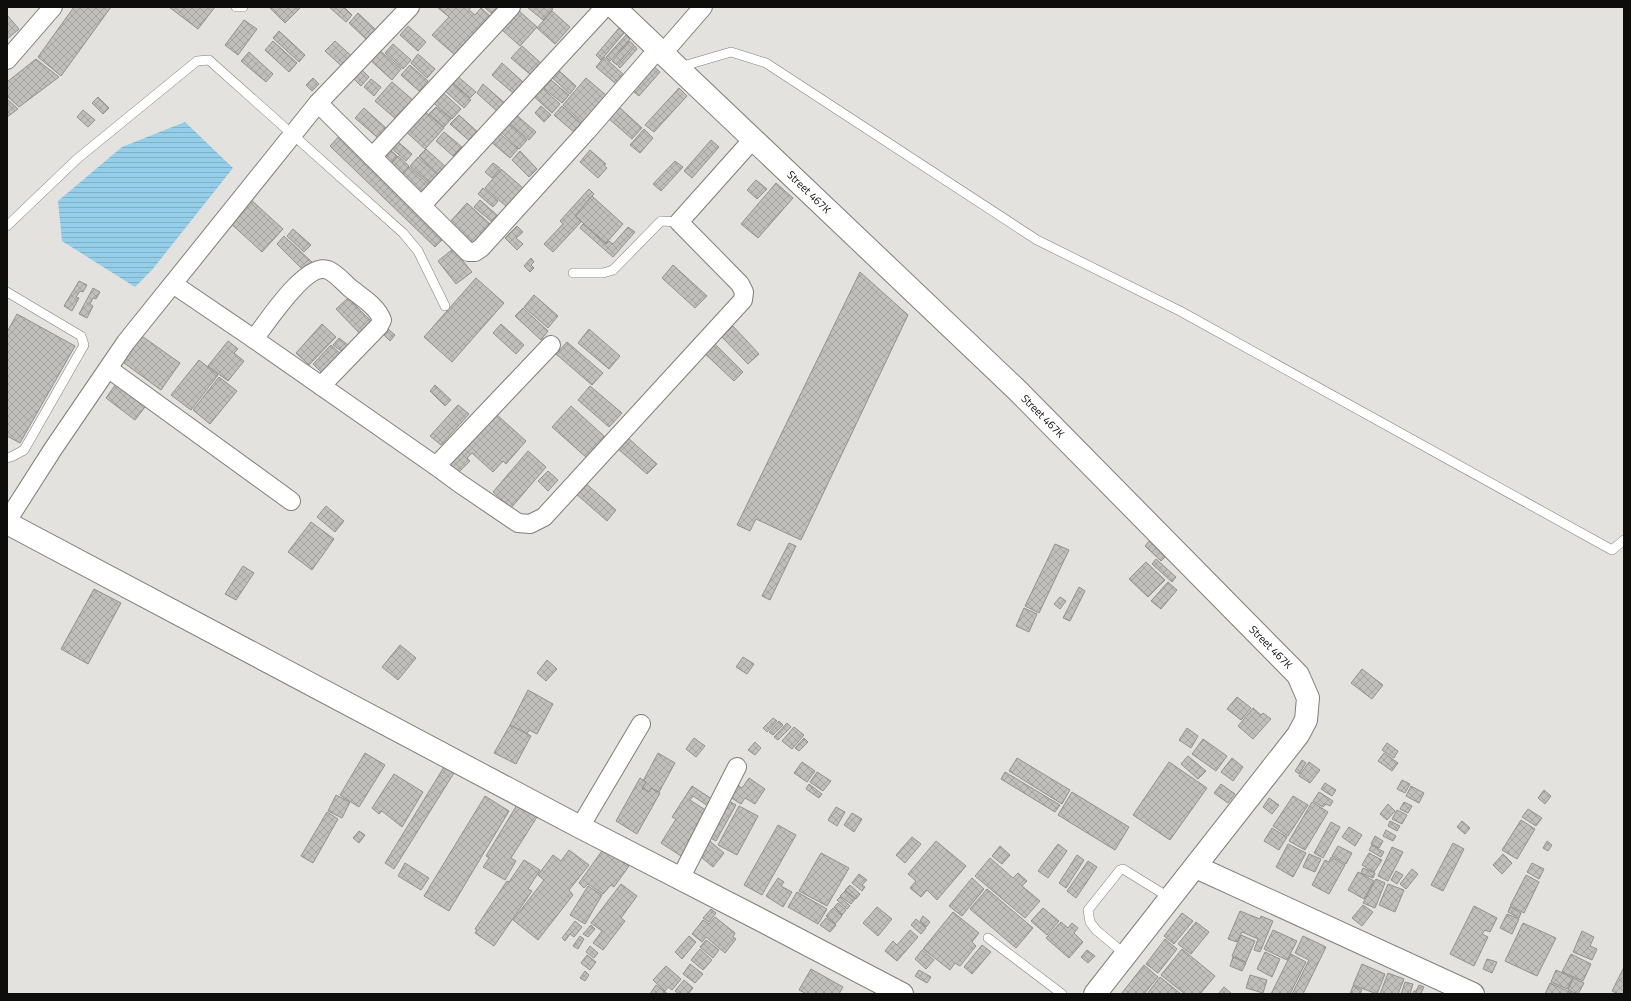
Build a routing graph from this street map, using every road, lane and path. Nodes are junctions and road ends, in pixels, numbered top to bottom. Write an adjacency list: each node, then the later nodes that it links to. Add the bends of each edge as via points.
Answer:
1 (53, 7): 10 (street)
2 (236, 7): 3 (lane)
3 (243, 7)
4 (410, 7): 11 (street)
5 (511, 7): 14 (street)
6 (605, 7): 15 (street)
7 (614, 7): 9 (street, Street 467K)
8 (703, 7): 9 (street)
9 (667, 56): 13 (street, Street 467K); 15 (street, via 582,137 482,248 468,252); 30 (lane, via 731,52 766,62 1037,240 1180,311 1612,550)
10 (7, 60)
11 (318, 104): 12 (street); 14 (street)
12 (291, 135): 17 (lane, via 209,60 197,61 77,159); 19 (street); 21 (lane, via 403,233 418,252)
13 (754, 138): 16 (street); 34 (street, Street 467K, via 1017,390 1298,675 1308,698 1306,720 1298,735)
14 (372, 157): 15 (street)
15 (422, 205)
16 (679, 222): 18 (lane, via 661,221 613,270 603,273); 27 (street, via 740,284 744,292 743,300 544,517 530,524 518,523)
17 (7, 226)
18 (574, 273)
19 (173, 284): 22 (street); 24 (street, via 126,342)
20 (7, 292): 26 (lane, via 81,336 84,345 24,450)
21 (445, 306)
22 (254, 339): 25 (street); 25 (street, via 294,288 319,270 328,270 369,303 380,314 382,320)
23 (551, 345): 27 (street)
24 (109, 368): 28 (street); 29 (street)
25 (321, 386): 27 (street)
26 (7, 458)
27 (436, 466)
28 (291, 501)
29 (7, 522): 33 (street)
30 (1624, 540)
31 (641, 724): 33 (street)
32 (737, 766): 35 (street)
33 (580, 827): 35 (street)
34 (1196, 866): 36 (street, Street 467K); 42 (street)
35 (680, 879): 39 (street)
36 (1170, 899): 38 (street, Street 467K); 38 (lane, via 1123,869 1088,910 1090,922 1096,930)
37 (988, 938): 40 (lane)
38 (1126, 956): 41 (street, Street 467K)
39 (902, 994)
40 (1062, 994)
41 (1095, 994)
42 (1473, 994)

